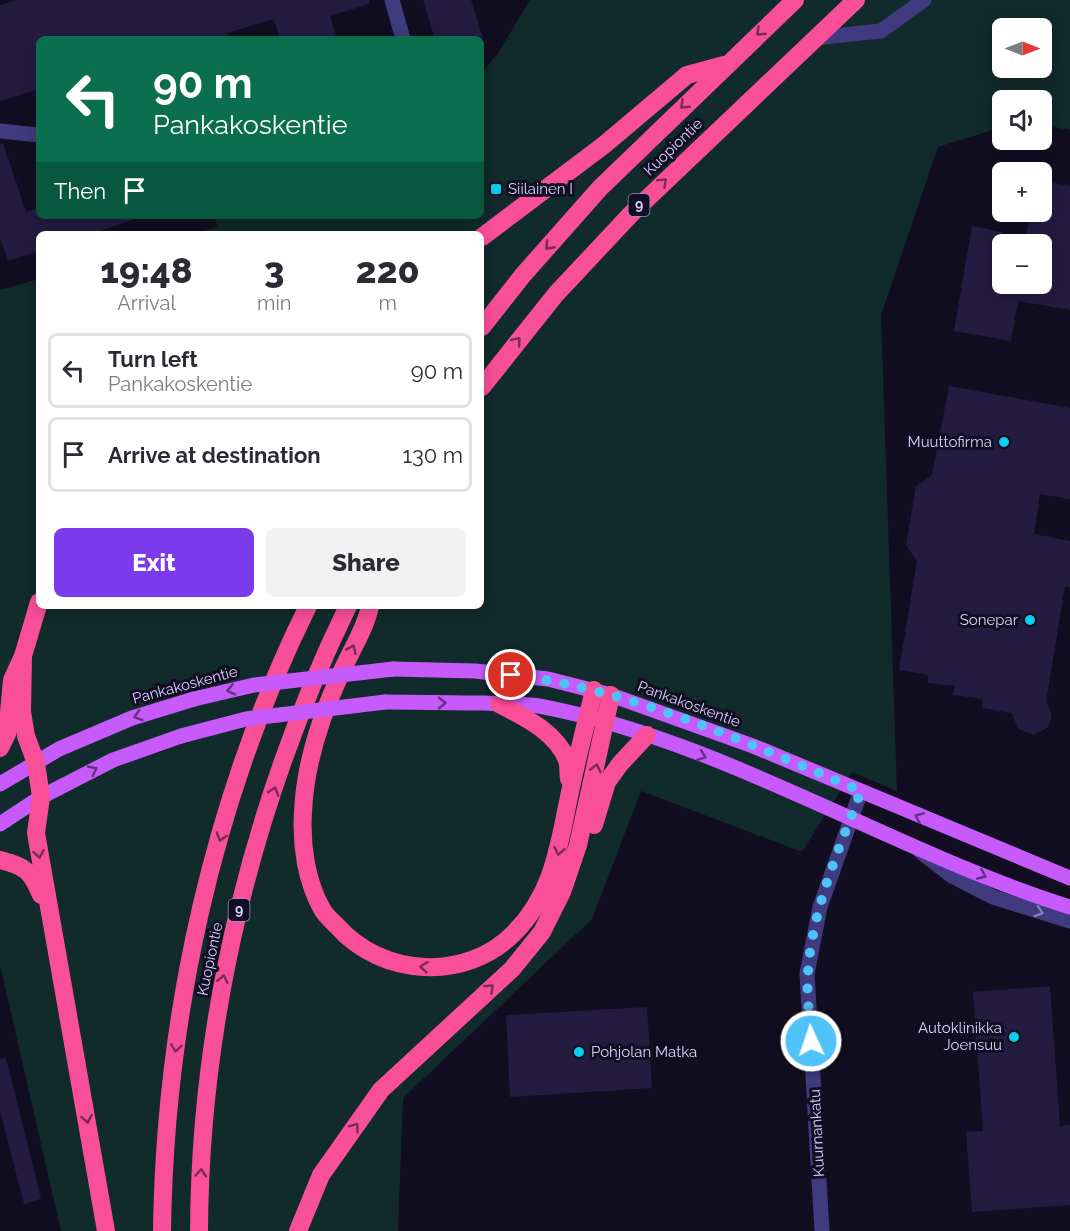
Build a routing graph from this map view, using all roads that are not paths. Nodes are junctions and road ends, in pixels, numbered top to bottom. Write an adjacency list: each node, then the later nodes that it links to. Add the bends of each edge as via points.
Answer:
1 (392, 0): 5 (street)
2 (795, 0): 7 (highway, Kuopiontie, one-way to 7)
3 (856, 0): 6 (highway, Kuopiontie / 9)
4 (924, 0): 6 (street, via 880,31)
5 (403, 36)
6 (814, 38): 12 (highway, Kuopiontie / 9, one-way to 6, via 556,294 631,214)
7 (726, 64): 10 (highway, via 687,75 604,145); 11 (highway, Kuopiontie, one-way to 11, via 600,188)
8 (0, 130): 9 (street)
9 (36, 135)
10 (484, 235)
11 (484, 324)
12 (484, 384)
13 (37, 609): 17 (highway)
14 (307, 609): 39 (highway, Kuopiontie, one-way to 39, via 246,753 207,885 187,974 172,1074)
15 (347, 609): 40 (highway, Kuopiontie / 9, one-way to 15, via 209,1076 222,982 243,892 282,764)
16 (369, 609): 27 (highway, one-way to 16, via 555,867 539,900 515,933 491,953 461,965 426,969 379,958 349,940 322,910 306,867 303,812 313,746)
17 (23, 656): 23 (highway, via 12,680 7,734); 24 (highway, via 22,712)
18 (602, 692): 20 (highway); 21 (highway); 24 (main road, Pankakoskentie, one-way to 24, bridge, via 548,679 475,671 393,669 254,685 132,718); 26 (main road, Pankakoskentie, via 753,746)
19 (499, 704): 20 (main road, via 537,706); 27 (highway, via 534,722 554,740 568,761); 28 (main road, one-way to 19, bridge, via 113,760 246,719 385,702)
20 (587, 718): 21 (main road); 27 (highway)
21 (606, 723): 22 (main road); 31 (highway, one-way to 21)
22 (647, 735): 29 (main road, one-way to 29); 31 (highway, via 607,782 593,829)
23 (0, 748)
24 (36, 763): 25 (main road, Pankakoskentie); 28 (highway)
25 (0, 784)
26 (861, 791): 29 (street, Kuurnankatu); 34 (main road, Pankakoskentie, one-way to 26)
27 (570, 793)
28 (41, 796): 30 (main road); 36 (highway, one-way to 36, via 36,833)
29 (850, 820): 32 (main road); 42 (street, Kuurnankatu, via 820,907 807,974)
30 (0, 824)
31 (578, 845): 41 (highway, one-way to 31, via 321,1175 381,1090 512,969 542,932 562,892)
32 (913, 847): 35 (main road, one-way to 35); 37 (street, one-way to 37, via 952,876 993,897)
33 (0, 860): 36 (highway, via 20,865 35,880)
34 (1070, 878)
35 (1070, 906)
36 (50, 916): 38 (highway, one-way to 38)
37 (1070, 921)
38 (106, 1231)
39 (162, 1231)
40 (199, 1231)
41 (298, 1231)
42 (822, 1231)

